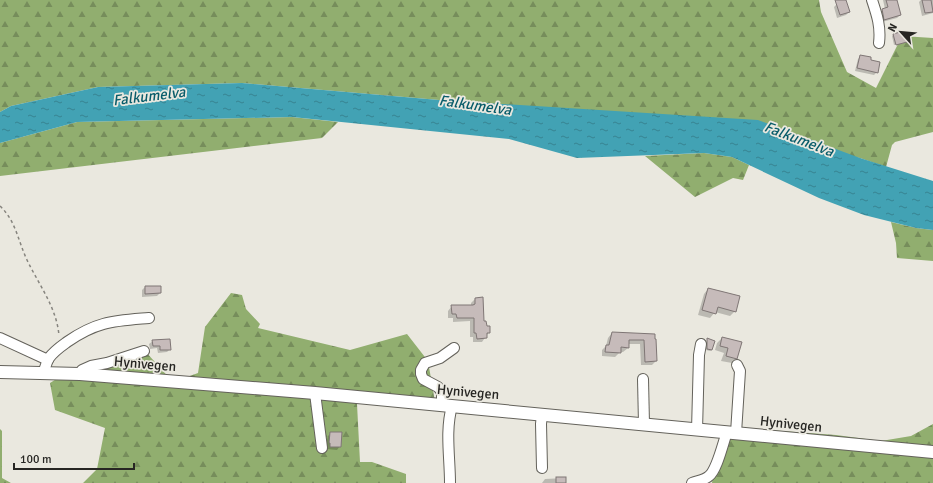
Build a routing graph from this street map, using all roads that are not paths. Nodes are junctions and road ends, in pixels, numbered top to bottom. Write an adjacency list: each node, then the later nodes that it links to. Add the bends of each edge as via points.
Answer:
1 (872, 0): 2 (street, via 879,24)
2 (879, 43)
3 (149, 318): 8 (street, via 93,326 59,348)
4 (0, 338): 8 (street)
5 (701, 344): 18 (street)
6 (454, 348): 15 (street, via 440,358 425,363 421,370 423,378 438,386)
7 (144, 351): 12 (street, via 91,366 82,370)
8 (48, 360): 11 (street)
9 (737, 365): 19 (street, via 740,371)
10 (0, 372): 11 (main road, Hynivegen)
11 (43, 372): 12 (main road, Hynivegen)
12 (80, 374): 14 (main road, Hynivegen)
13 (644, 378): 17 (street)
14 (315, 393): 15 (main road, Hynivegen); 20 (street)
15 (447, 405): 16 (main road, Hynivegen); 23 (street)
16 (542, 414): 17 (main road, Hynivegen); 22 (street)
17 (644, 424): 18 (main road, Hynivegen)
18 (698, 430): 19 (main road, Hynivegen)
19 (731, 433): 21 (main road, Hynivegen); 24 (street, via 711,475)
20 (322, 448)
21 (933, 452)
22 (542, 468)
23 (450, 483)
24 (692, 483)

